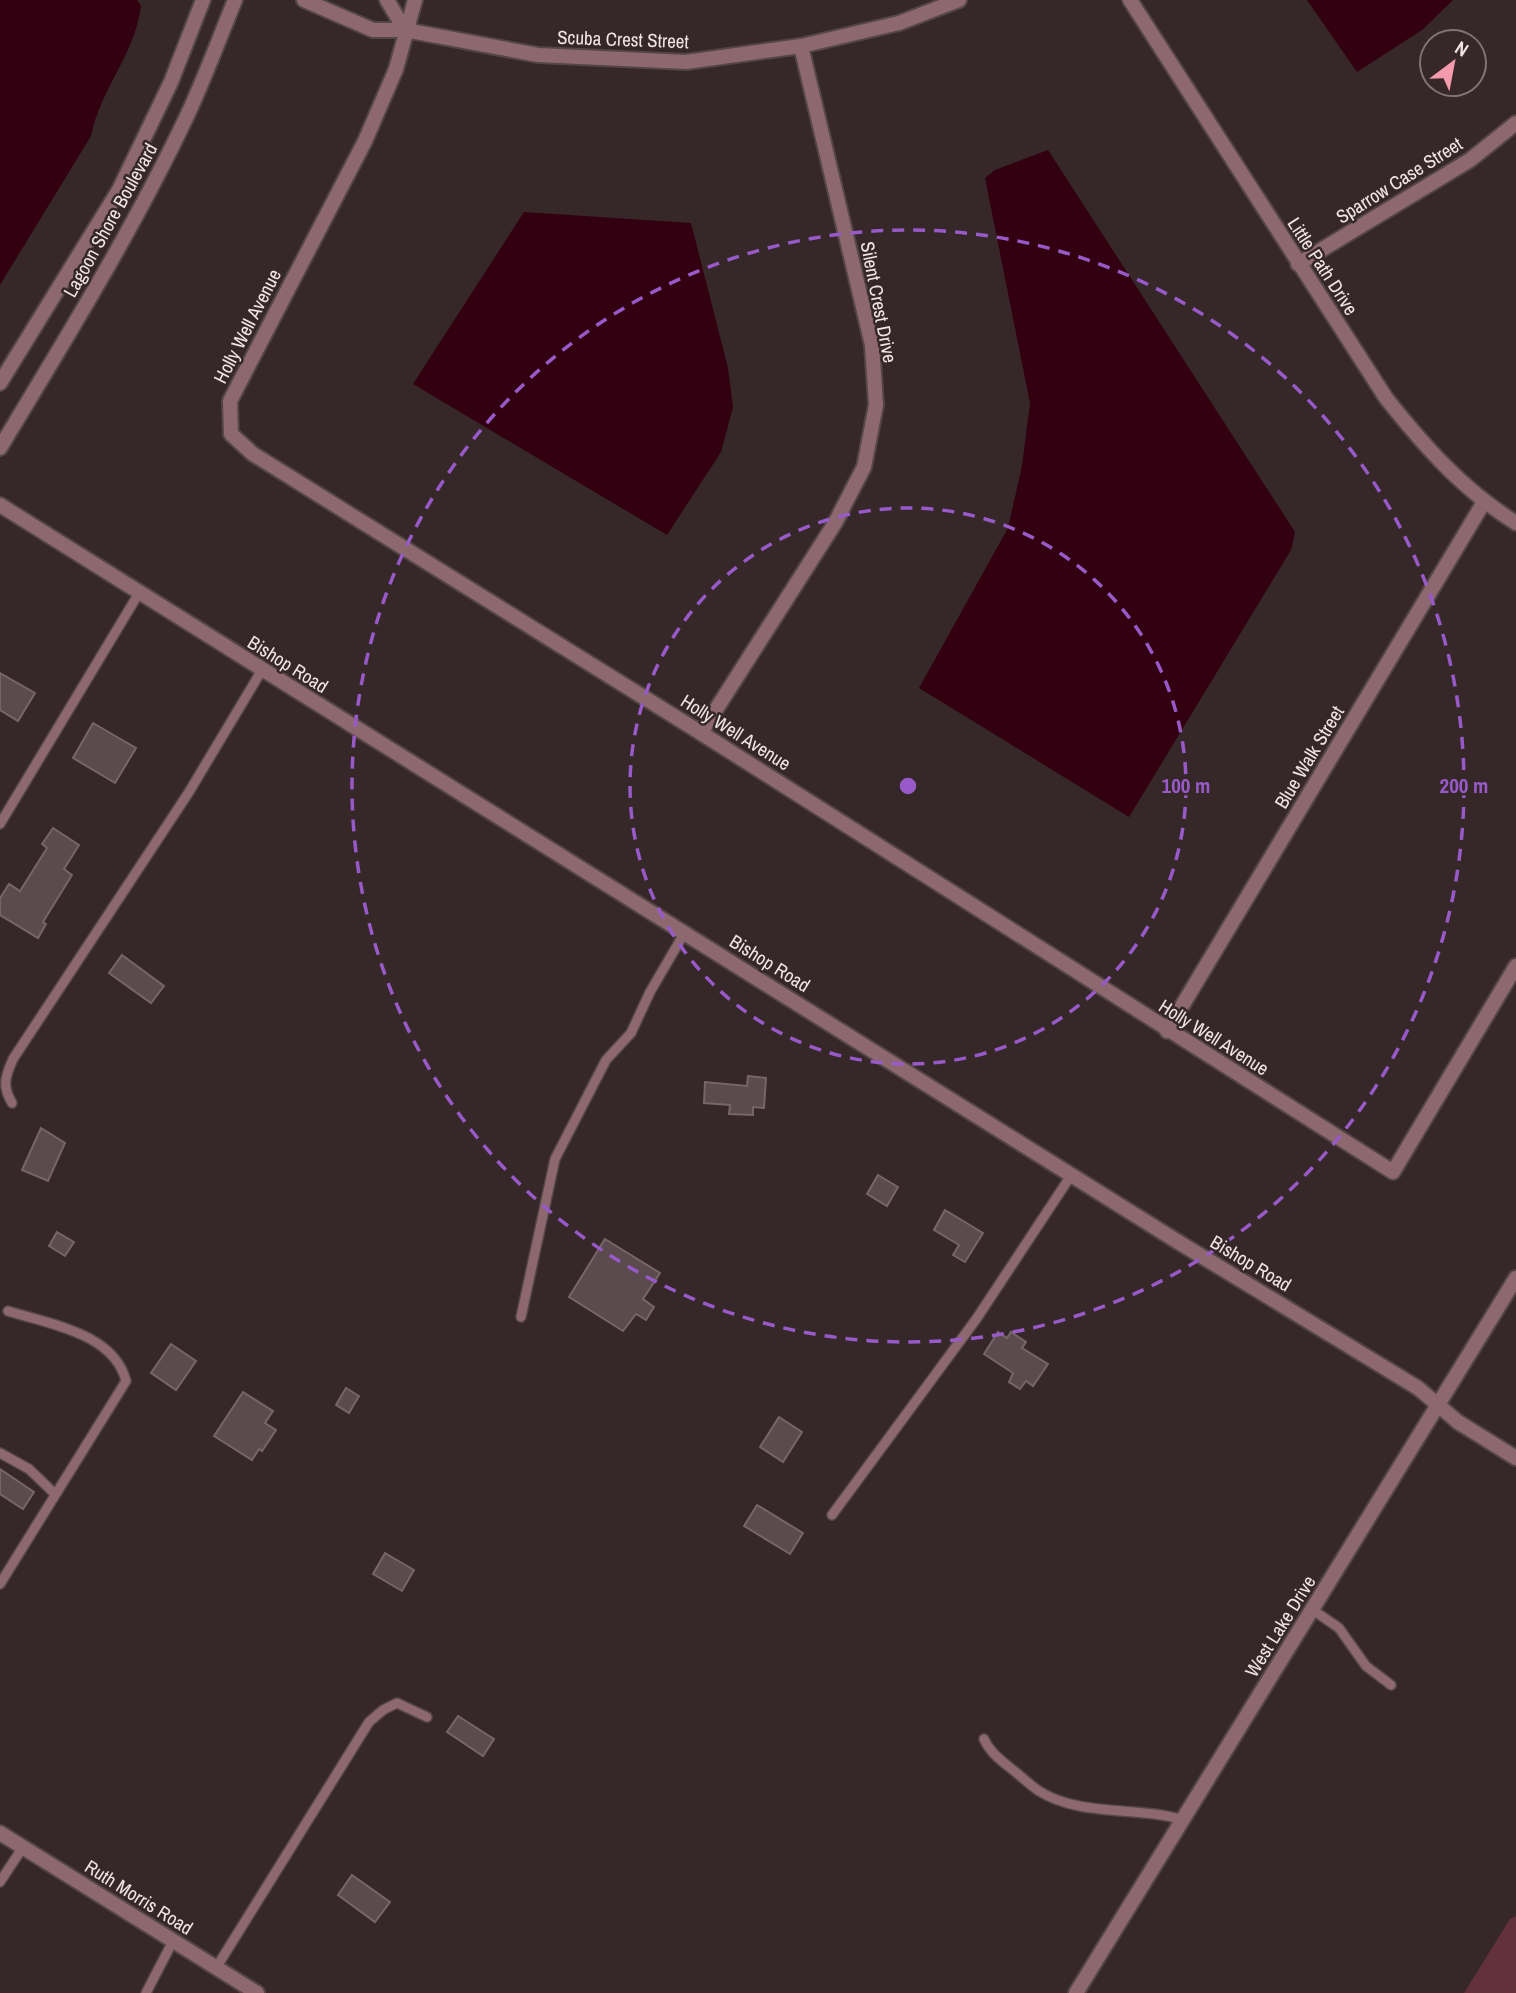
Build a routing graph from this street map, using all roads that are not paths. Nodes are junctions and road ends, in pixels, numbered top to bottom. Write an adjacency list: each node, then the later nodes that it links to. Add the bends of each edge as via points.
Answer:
1 (203, 0): 12 (street, Lagoon Shore Boulevard, via 171,82 118,190)
2 (235, 0): 13 (street, Lagoon Shore Boulevard, via 152,186)
3 (304, 0): 8 (street, Scuba Crest Street, via 373,30)
4 (387, 0): 8 (street)
5 (415, 0): 8 (street)
6 (959, 0): 9 (street, Scuba Crest Street, via 899,23)
7 (1130, 0): 11 (street, Little Path Drive)
8 (405, 30): 9 (street, Scuba Crest Street, via 538,55 673,61); 19 (street, Holly Well Avenue, via 396,69 365,141 230,401 231,434 253,454)
9 (802, 46): 19 (street, Silent Crest Drive, via 872,345 876,405 864,467 835,523)
10 (1516, 123): 11 (street, Sparrow Case Street, via 1469,160)
11 (1298, 264): 14 (street, Little Path Drive, via 1401,417 1431,454)
12 (0, 383)
13 (0, 448)
14 (1484, 502): 16 (street, Little Path Drive); 23 (street, Blue Walk Street)
15 (0, 505): 17 (street, Bishop Road)
16 (1516, 523)
17 (139, 593): 18 (street, Bishop Road); 20 (lane)
18 (262, 670): 21 (street, Bishop Road); 24 (lane, via 13,1059 4,1090)
19 (701, 733): 23 (street, Holly Well Avenue)
20 (0, 824)
21 (685, 932): 25 (street, Bishop Road); 28 (lane, via 631,1032 606,1060 555,1159)
22 (1516, 966): 23 (street, Holly Well Avenue, via 1393,1172)
23 (1167, 1031)
24 (12, 1103)
25 (1072, 1174): 29 (street, Bishop Road, via 1418,1388); 33 (lane, via 977,1318)
26 (1516, 1278): 29 (street, West Lake Drive)
27 (8, 1311): 32 (lane, via 75,1332 109,1350 126,1381)
28 (521, 1317)
29 (1438, 1406): 31 (street, Bishop Road); 35 (street, West Lake Drive)
30 (0, 1453): 32 (lane, via 29,1469)
31 (1516, 1458)
32 (54, 1493): 34 (lane)
33 (832, 1515)
34 (0, 1584)
35 (1313, 1609): 36 (lane, via 1339,1628 1366,1666); 39 (street, West Lake Drive)
36 (1391, 1685)
37 (427, 1717): 44 (lane, via 397,1703 369,1722)
38 (984, 1739): 39 (lane, via 995,1755 1041,1791 1066,1802 1154,1811)
39 (1183, 1819): 47 (street, West Lake Drive)
40 (0, 1833): 41 (street, Ruth Morris Road)
41 (23, 1847): 42 (lane); 43 (street, Ruth Morris Road)
42 (0, 1882)
43 (173, 1941): 44 (street, Ruth Morris Road); 45 (lane)
44 (216, 1968): 46 (street, Ruth Morris Road)
45 (146, 1993)
46 (257, 1993)
47 (1076, 1993)

